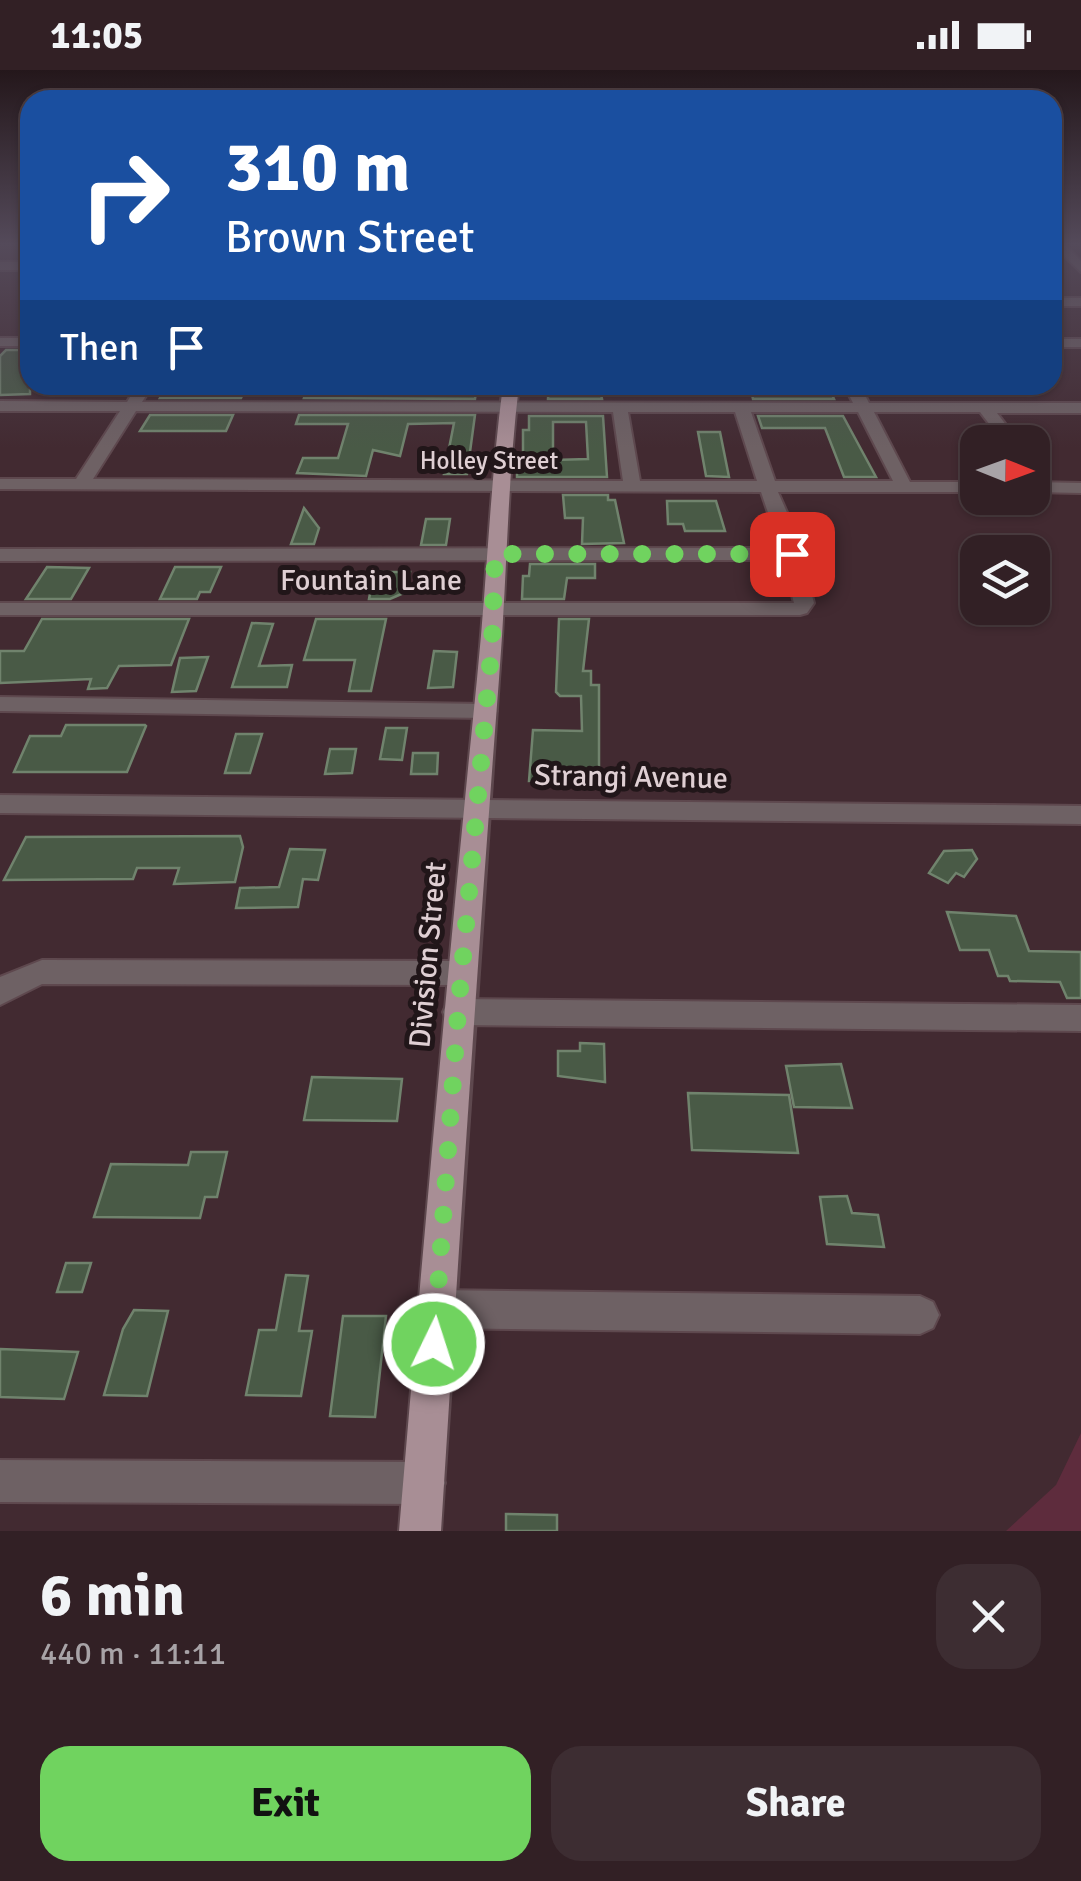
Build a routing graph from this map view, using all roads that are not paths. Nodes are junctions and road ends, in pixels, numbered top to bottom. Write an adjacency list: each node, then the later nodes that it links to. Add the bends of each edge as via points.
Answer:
1 (139, 395): 5 (street)
2 (857, 395): 8 (street)
3 (510, 396): 5 (street); 6 (street); 14 (main road, Division Street)
4 (0, 406): 5 (street)
5 (131, 406): 13 (street)
6 (620, 408): 7 (street); 16 (street)
7 (742, 408): 8 (street); 18 (street)
8 (863, 408): 9 (street); 17 (street)
9 (985, 408): 10 (street); 11 (street)
10 (1081, 408)
11 (998, 425)
12 (0, 484): 13 (street, Holley Street)
13 (81, 484): 14 (street, Holley Street)
14 (498, 485): 16 (street, Holley Street); 21 (main road, Division Street)
15 (1050, 485): 20 (street)
16 (632, 486): 18 (street, Holley Street)
17 (904, 486): 18 (street, Holley Street); 19 (street, Holley Street)
18 (770, 487): 22 (street)
19 (960, 487)
20 (1081, 488)
21 (495, 554): 22 (street); 23 (street); 25 (main road, Division Street)
22 (792, 554): 25 (street, Fountain Lane, via 802,608)
23 (0, 555)
24 (0, 609): 25 (street, Fountain Lane)
25 (494, 610): 27 (main road, Division Street)
26 (0, 704): 27 (street)
27 (486, 711): 29 (main road, Division Street)
28 (0, 804): 29 (street, Strangi Avenue)
29 (476, 807): 30 (street, Strangi Avenue); 31 (main road, Division Street)
30 (1081, 815)
31 (462, 973): 32 (street, via 42,972); 33 (main road, Division Street)
32 (0, 992)
33 (458, 1012): 34 (street); 35 (main road, Division Street)
34 (1081, 1018)
35 (436, 1310): 36 (street); 38 (main road, Division Street)
36 (920, 1314)
37 (0, 1481): 38 (street)
38 (424, 1483): 39 (main road, Division Street)
39 (420, 1531)

